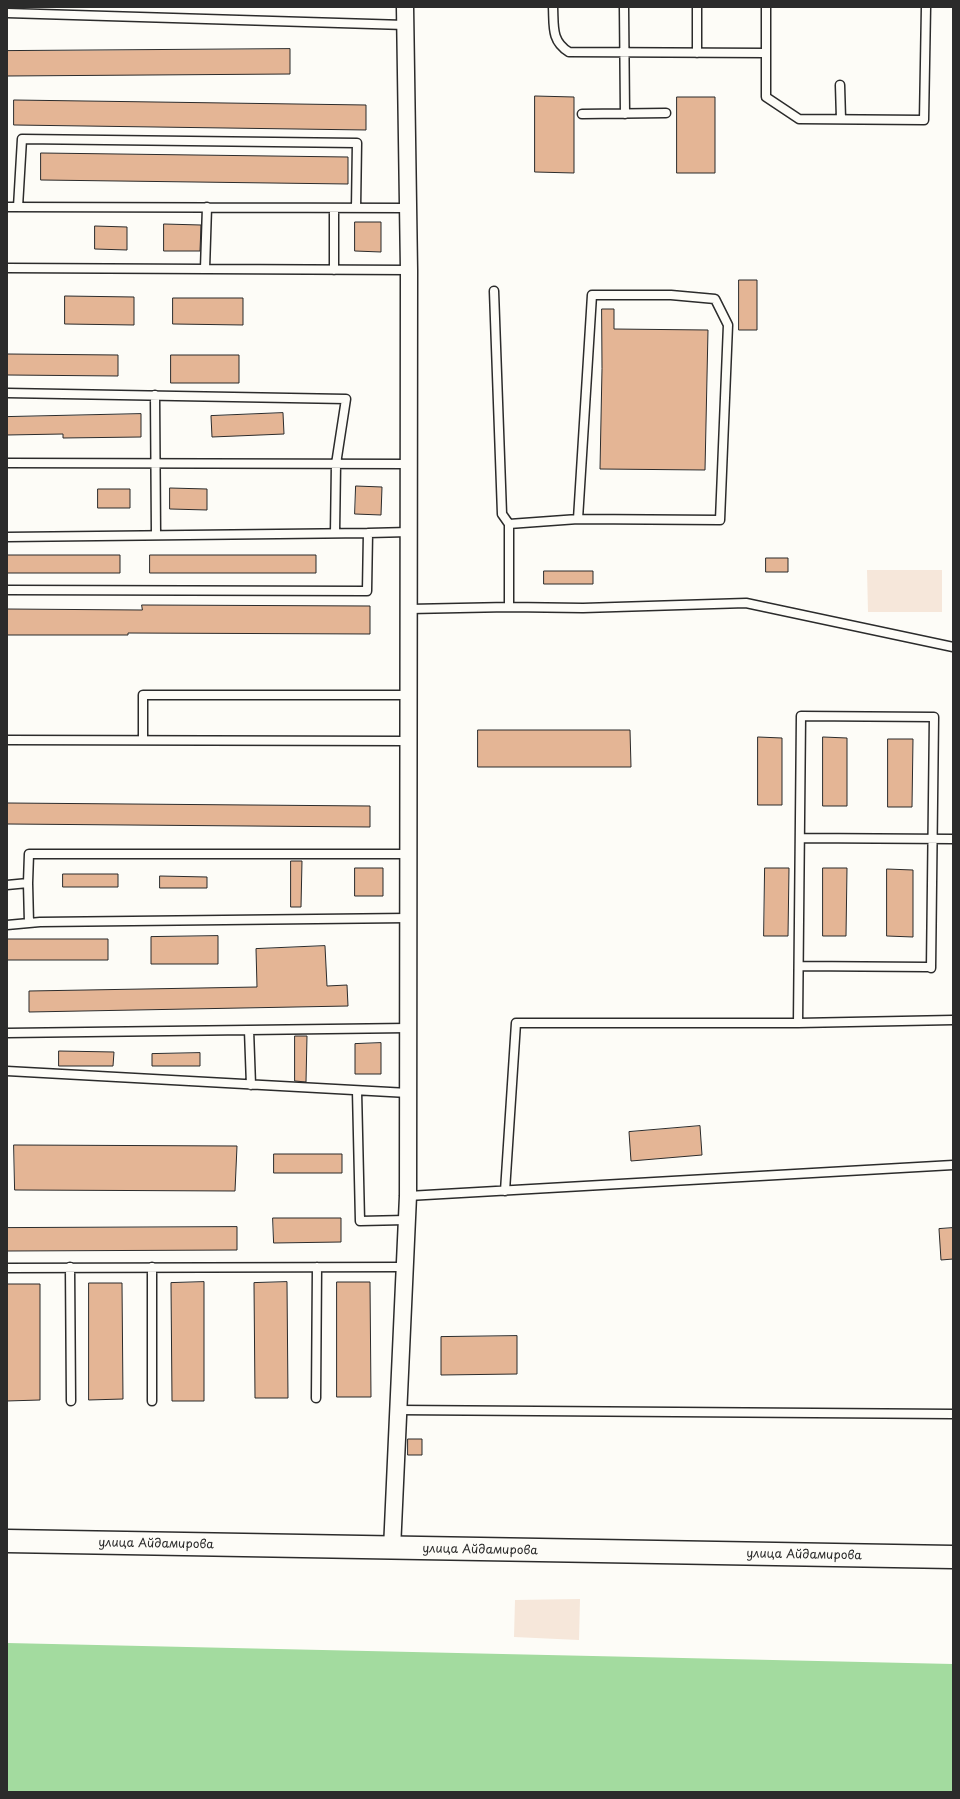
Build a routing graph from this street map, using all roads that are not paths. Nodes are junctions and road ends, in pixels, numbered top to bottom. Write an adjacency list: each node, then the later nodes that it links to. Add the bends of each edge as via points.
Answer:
1 (405, 7): 9 (street)
2 (553, 7): 11 (lane, via 554,32 559,47 569,52)
3 (624, 7): 11 (lane)
4 (697, 7): 10 (lane)
5 (766, 7): 12 (lane)
6 (926, 7): 17 (lane, via 924,120)
7 (41, 11): 8 (lane); 9 (lane)
8 (7, 13)
9 (405, 25): 23 (street)
10 (697, 52): 11 (lane); 12 (lane)
11 (625, 53): 16 (lane)
12 (766, 53): 17 (lane, via 766,97 799,119)
13 (840, 85): 17 (lane)
14 (666, 113): 16 (lane)
15 (582, 114): 16 (lane)
16 (625, 114)
17 (841, 119)
18 (7, 207): 19 (lane)
19 (18, 207): 20 (lane); 22 (lane, via 22,139 357,143)
20 (208, 207): 21 (lane); 25 (lane)
21 (334, 208): 22 (lane); 26 (lane)
22 (356, 208): 23 (lane)
23 (408, 208): 27 (street)
24 (7, 268): 25 (lane)
25 (205, 269): 26 (lane)
26 (334, 270): 27 (lane)
27 (409, 270): 34 (street)
28 (494, 291): 36 (lane, via 502,514)
29 (7, 393): 30 (lane)
30 (155, 395): 32 (lane); 33 (lane, via 346,399)
31 (7, 463): 32 (lane)
32 (156, 464): 33 (lane); 40 (lane)
33 (336, 464): 34 (lane); 38 (lane)
34 (409, 464): 37 (street)
35 (578, 519): 35 (lane, via 592,295 671,295 714,299 728,325 720,520); 36 (lane)
36 (509, 524): 43 (lane)
37 (409, 532): 39 (lane); 44 (street)
38 (335, 533): 39 (lane); 40 (lane)
39 (368, 533): 42 (lane, via 368,590)
40 (156, 535): 41 (lane)
41 (7, 536)
42 (7, 590)
43 (509, 607): 44 (lane); 45 (lane, via 583,608 746,603)
44 (409, 609): 46 (street)
45 (953, 647)
46 (409, 695): 48 (lane, via 143,695); 49 (street)
47 (7, 740): 48 (lane)
48 (143, 740): 49 (lane)
49 (409, 741): 53 (street)
50 (800, 838): 51 (lane); 51 (lane, via 801,716 934,717); 59 (lane)
51 (933, 839): 52 (lane); 59 (lane, via 929,968)
52 (953, 839)
53 (408, 854): 54 (lane, via 29,854); 56 (street)
54 (28, 883): 55 (lane); 57 (lane)
55 (7, 885)
56 (408, 918): 57 (lane); 62 (street)
57 (29, 923): 58 (lane)
58 (7, 925)
59 (799, 966): 61 (lane)
60 (953, 1020): 61 (lane)
61 (798, 1023): 70 (lane, via 516,1023)
62 (408, 1028): 63 (lane); 68 (street)
63 (249, 1030): 64 (lane); 66 (lane)
64 (7, 1033)
65 (7, 1071): 66 (lane)
66 (251, 1085): 67 (lane)
67 (357, 1091): 68 (lane); 72 (lane, via 360,1221)
68 (408, 1093): 71 (street)
69 (953, 1165): 70 (lane)
70 (504, 1191): 71 (lane)
71 (408, 1196): 72 (street)
72 (406, 1220): 76 (street)
73 (70, 1267): 74 (lane); 77 (lane); 79 (lane)
74 (152, 1267): 75 (lane); 80 (lane)
75 (317, 1267): 76 (lane); 78 (lane)
76 (404, 1267): 81 (street)
77 (7, 1268)
78 (316, 1398)
79 (71, 1401)
80 (152, 1401)
81 (398, 1410): 82 (lane); 84 (street)
82 (953, 1414)
83 (7, 1541): 84 (main road, улица Айдамирова)
84 (392, 1549): 85 (main road, улица Айдамирова)
85 (953, 1558)

